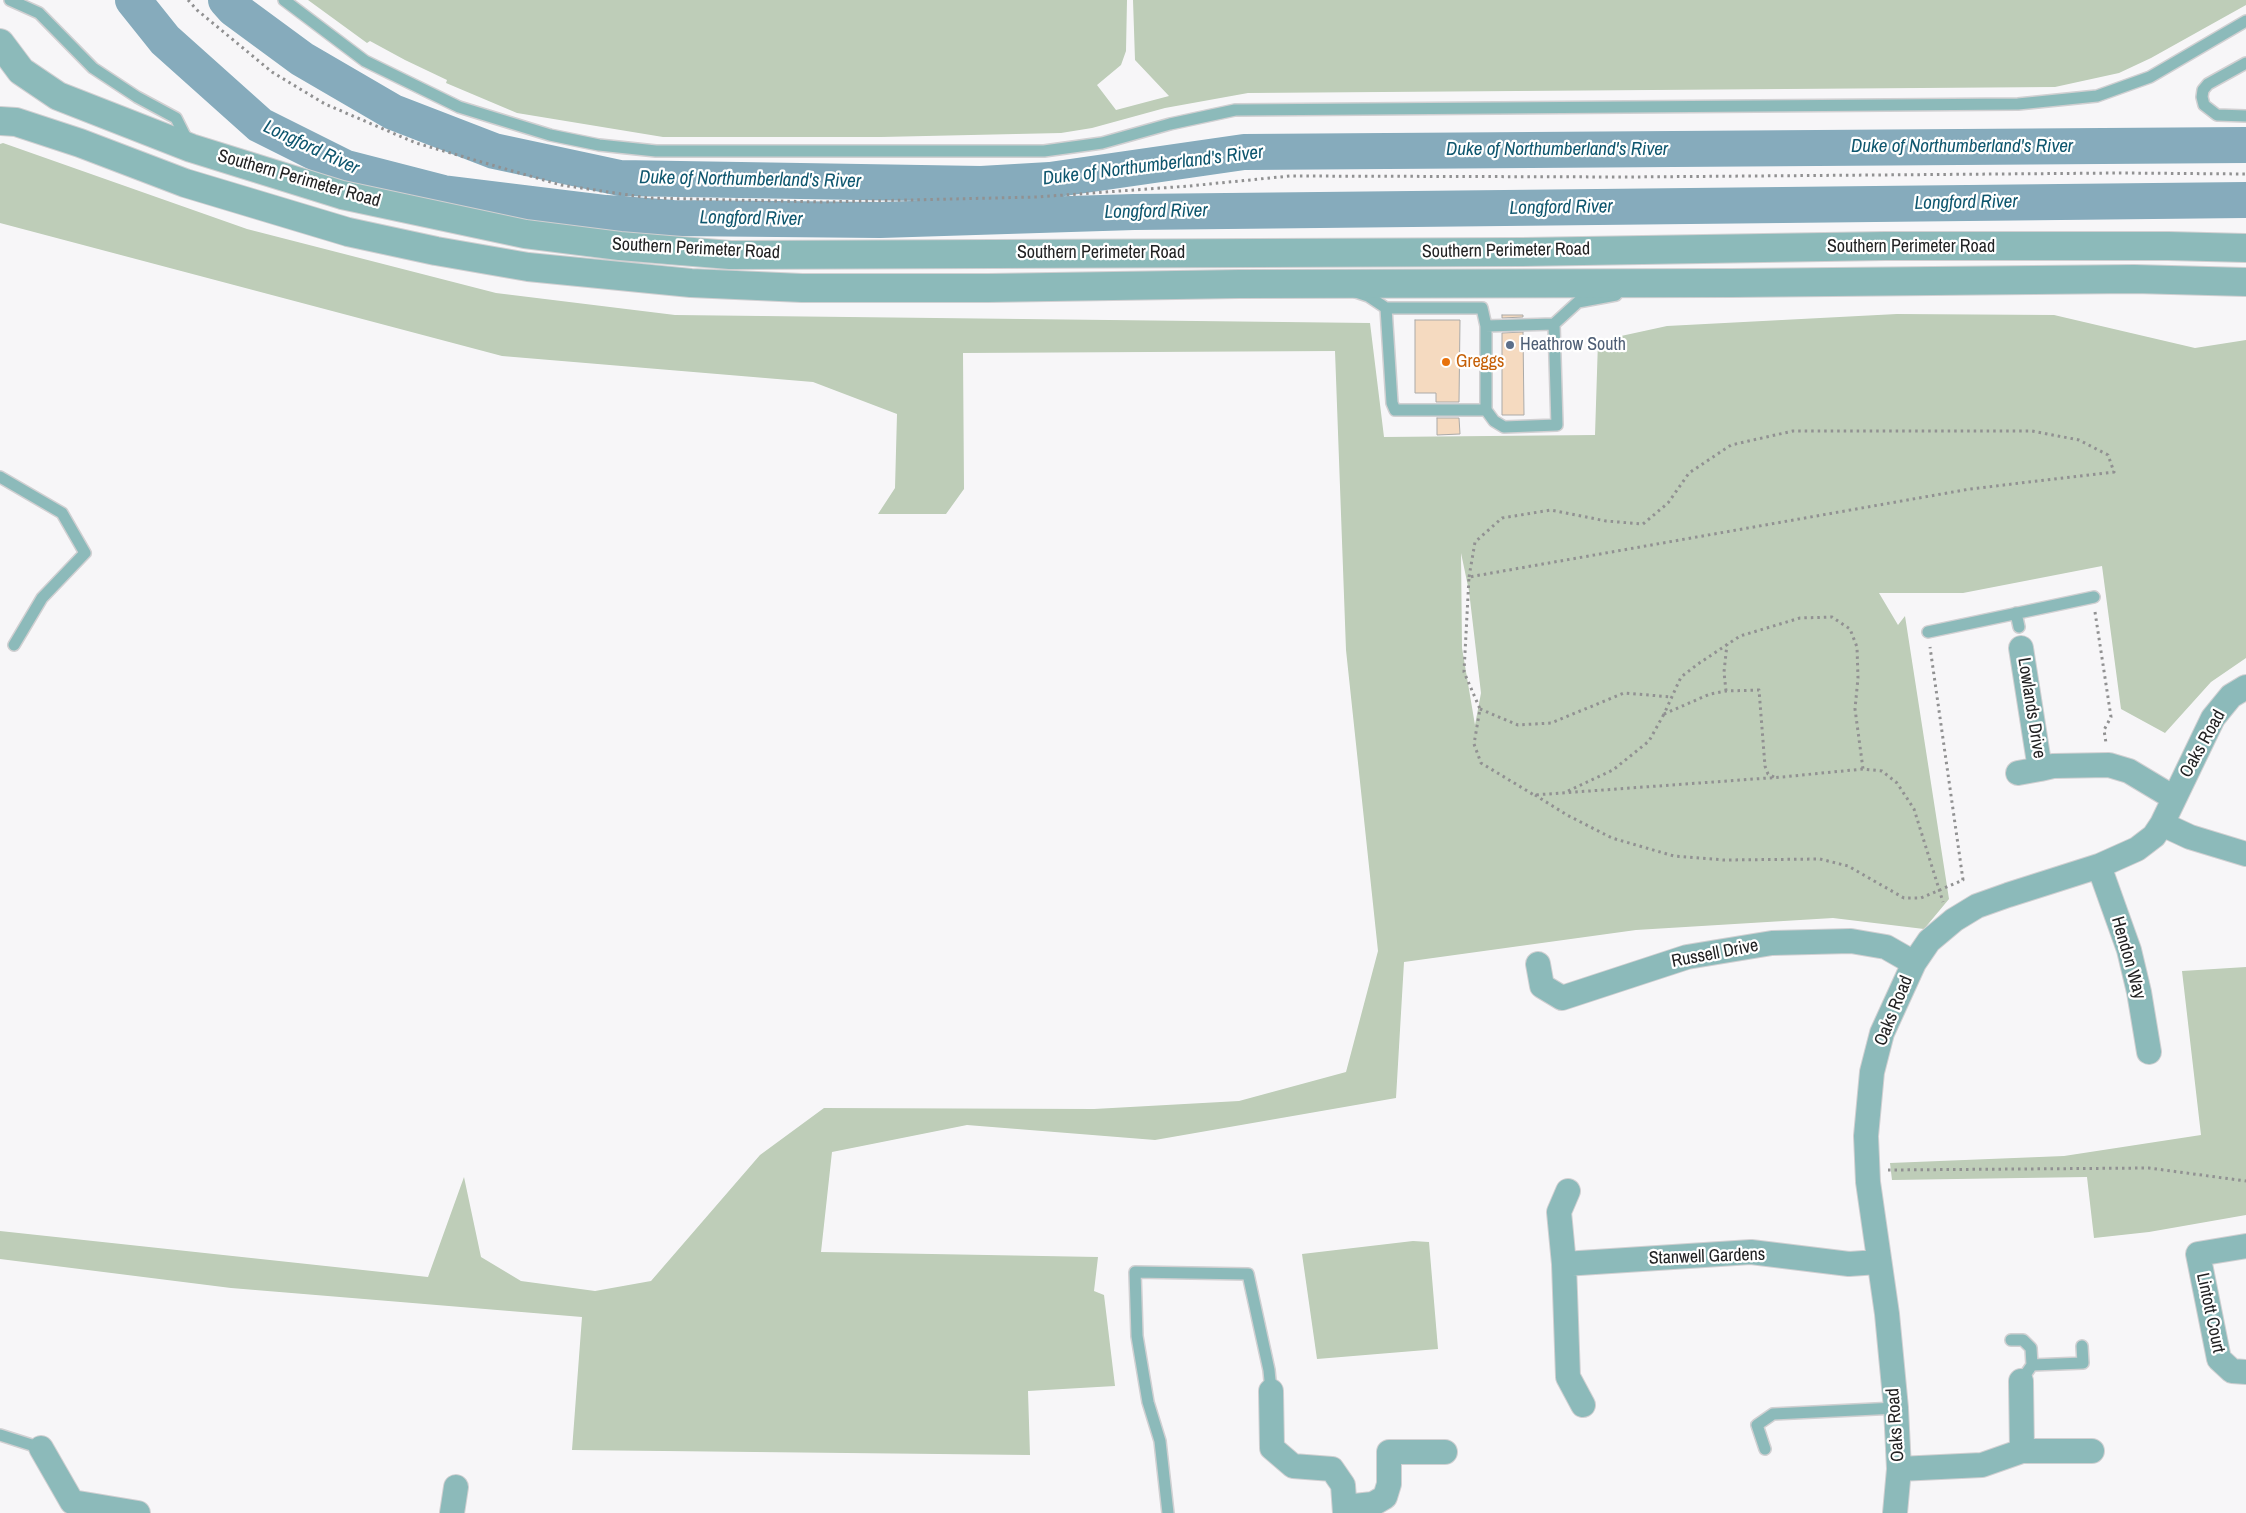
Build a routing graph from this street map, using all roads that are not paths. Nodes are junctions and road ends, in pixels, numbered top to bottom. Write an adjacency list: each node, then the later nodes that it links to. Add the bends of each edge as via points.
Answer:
1 (10, 0): 8 (lane, via 39,13 93,68 136,97 176,118)
2 (284, 0): 3 (lane, via 365,61 459,107 550,135 599,145 656,151 1044,151 1102,143 1235,110 2018,104 2097,96 2150,77)
3 (2246, 21)
4 (0, 43): 8 (street, Southern Perimeter Road, via 21,70 58,96)
5 (2246, 63): 6 (lane, via 2208,84 2202,98 2204,105 2217,115)
6 (2246, 116)
7 (0, 120): 12 (street, Southern Perimeter Road, via 80,143 185,183 348,232 528,267 691,284 802,288)
8 (191, 148): 9 (street, Southern Perimeter Road, via 342,195 525,234 620,246 730,254 1522,252 1894,246)
9 (2246, 248)
10 (2246, 282): 11 (street, Southern Perimeter Road)
11 (1732, 283): 12 (street, Southern Perimeter Road); 14 (lane, via 1604,296 1578,302)
12 (1332, 284): 13 (lane, via 1368,296)
13 (1386, 308): 15 (lane, via 1482,308); 16 (lane, via 1395,410)
14 (1554, 324): 15 (lane); 16 (lane, via 1557,425 1504,427 1494,421)
15 (1486, 326): 16 (lane)
16 (1486, 410)
17 (0, 477): 22 (lane, via 62,513 85,553 42,598)
18 (2094, 597): 19 (lane)
19 (2016, 612): 20 (lane); 21 (lane)
20 (1928, 632)
21 (2020, 638): 24 (street, Lowlands Drive, via 2029,771 2054,766 2109,764 2129,771)
22 (14, 646)
23 (2246, 687): 24 (street, Oaks Road, via 2231,696 2213,718)
24 (2174, 798): 25 (street, Oaks Road)
25 (2162, 824): 26 (street, via 2190,837); 27 (street, Oaks Road, via 2154,836 2137,849)
26 (2246, 854)
27 (2099, 866): 28 (street, Oaks Road, via 1977,906 1928,941); 30 (street, Hendon Way, via 2129,950)
28 (1914, 962): 29 (street, Russell Drive, via 1886,947 1852,941 1772,943 1687,957 1562,998 1542,986); 33 (street, Oaks Road, via 1882,1033 1872,1072 1866,1136 1867,1170)
29 (1538, 964)
30 (2149, 1052)
31 (1568, 1191): 34 (street, via 1559,1212)
32 (2246, 1246): 37 (street, Lintott Court, via 2198,1254 2219,1360 2232,1371)
33 (1878, 1262): 34 (street, Stanwell Gardens, via 1849,1264 1751,1252); 41 (street, Oaks Road, via 1887,1314)
34 (1564, 1264): 40 (street, via 1568,1377)
35 (2011, 1340): 38 (lane, via 2023,1340 2031,1348)
36 (2082, 1346): 38 (lane, via 2083,1363)
37 (2246, 1372)
38 (2027, 1373): 45 (street)
39 (1271, 1391): 50 (street, via 1272,1448 1293,1466 1332,1469 1343,1485); 53 (lane, via 1270,1370 1248,1274 1135,1272 1138,1336 1148,1402 1160,1441)
40 (1583, 1405)
41 (1896, 1408): 44 (lane, via 1773,1414 1757,1425); 48 (street, Oaks Road)
42 (0, 1435): 43 (lane)
43 (41, 1448): 51 (street, via 72,1502)
44 (1765, 1449)
45 (2022, 1451): 46 (street); 48 (street, via 1982,1465)
46 (2092, 1451)
47 (1445, 1452): 50 (street, via 1389,1452 1386,1497 1373,1504)
48 (1899, 1469): 54 (street, Oaks Road)
49 (456, 1486): 52 (street)
50 (1345, 1510)
51 (138, 1513)
52 (452, 1513)
53 (1168, 1513)
54 (1895, 1513)

